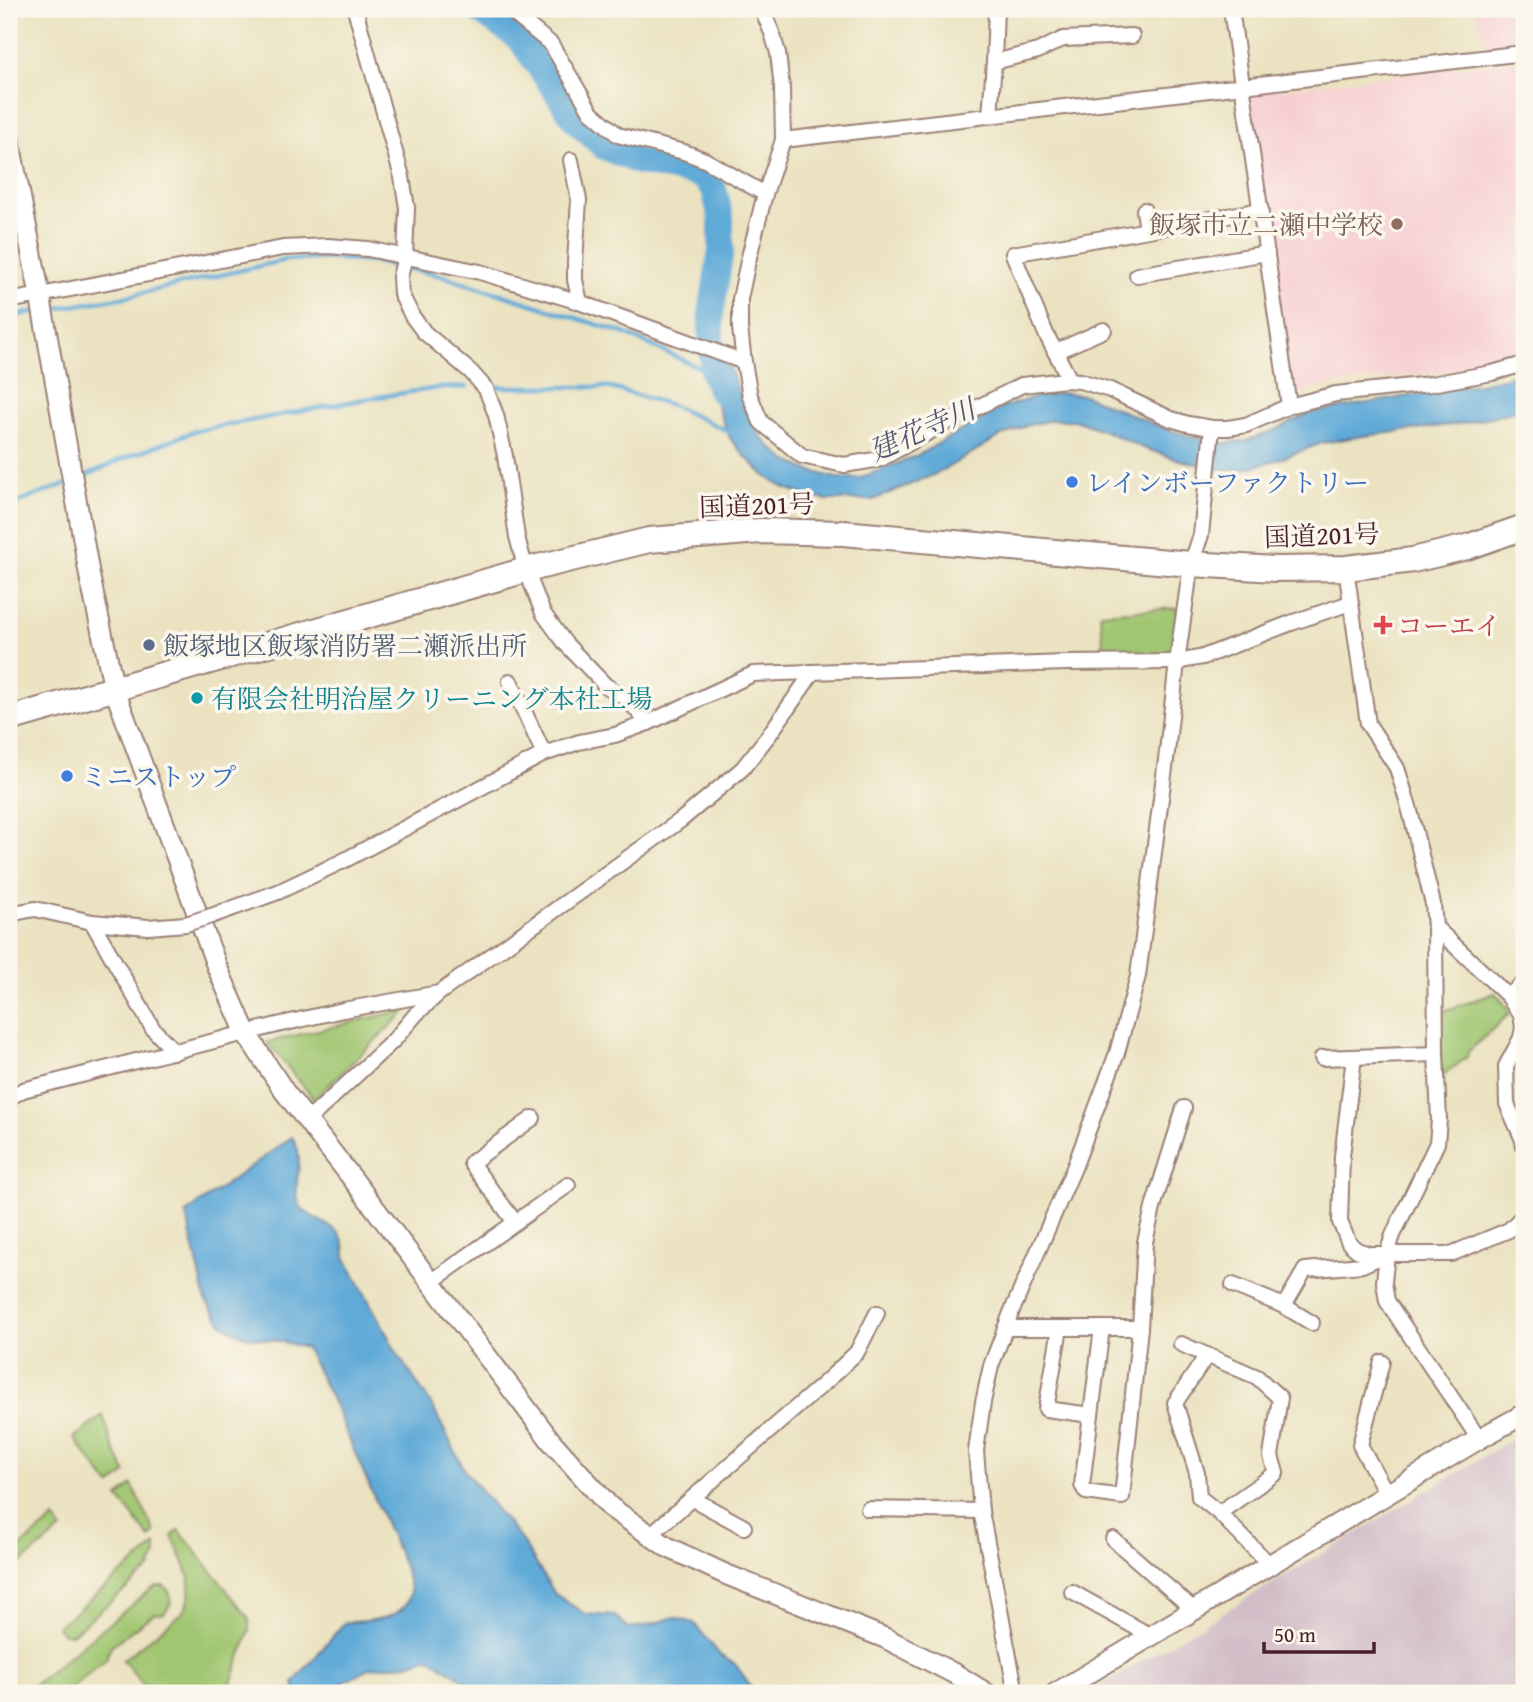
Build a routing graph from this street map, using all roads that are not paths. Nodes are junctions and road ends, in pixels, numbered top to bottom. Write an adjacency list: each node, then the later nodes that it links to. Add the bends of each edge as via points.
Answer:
1 (355, 9): 19 (street, via 402,177 407,208)
2 (508, 9): 14 (street, via 551,44 592,112 618,135 705,160)
3 (762, 9): 12 (street, via 778,53)
4 (996, 9): 8 (street)
5 (1231, 9): 9 (street)
6 (1132, 36): 8 (street, via 1063,39)
7 (1524, 53): 9 (street)
8 (994, 62): 10 (street)
9 (1243, 86): 10 (street); 16 (street)
10 (990, 116): 12 (street)
11 (9, 139): 21 (street)
12 (783, 140): 14 (street)
13 (571, 160): 23 (street, via 579,200 575,280)
14 (765, 194): 26 (street, via 740,299)
15 (1144, 210): 17 (street)
16 (1261, 210): 17 (street); 18 (street)
17 (1147, 230): 25 (street, via 1013,254)
18 (1267, 253): 20 (street); 29 (street)
19 (405, 256): 21 (street, via 327,246 283,248); 23 (street, via 480,272); 34 (street, via 401,294 412,316 486,389 496,415)
20 (1137, 275)
21 (40, 295): 22 (street); 39 (street)
22 (9, 301)
23 (580, 302): 26 (street)
24 (1086, 320): 25 (street, via 1098,332)
25 (1055, 352): 28 (street)
26 (740, 361): 28 (street, via 761,422 802,456 844,465 881,459 1022,385)
27 (1524, 364): 29 (street, via 1431,384 1336,394)
28 (1070, 380): 30 (street, via 1110,390)
29 (1289, 406): 30 (street, via 1246,425)
30 (1212, 433): 32 (street, via 1201,535)
31 (1524, 527): 33 (highway, 国道201号, via 1413,560)
32 (1191, 564): 33 (highway, 国道201号); 34 (highway, 国道201号, via 843,533 760,531 649,540); 36 (street)
33 (1346, 568): 35 (street)
34 (526, 570): 39 (highway, 国道201号); 41 (street, via 543,613 565,643)
35 (1350, 603): 36 (street, via 1203,657); 45 (street, via 1368,724 1397,768)
36 (1177, 662): 37 (street); 69 (street, via 1138,976 1117,1053 1074,1168)
37 (813, 672): 41 (street, via 753,674); 47 (street, via 742,769 681,820)
38 (510, 681): 42 (street)
39 (114, 688): 40 (highway, 国道201号); 50 (street, via 217,967)
40 (9, 719)
41 (648, 723): 42 (street)
42 (544, 754): 44 (street, bridge, via 278,892 186,924 148,928)
43 (9, 914): 44 (street, via 35,909)
44 (92, 922): 51 (street, via 153,1029)
45 (1435, 927): 48 (street); 52 (street)
46 (1524, 983): 48 (street)
47 (439, 993): 50 (street); 58 (street)
48 (1508, 996): 49 (street)
49 (1524, 1027): 59 (street, via 1506,1066 1507,1104)
50 (246, 1033): 51 (street); 58 (street)
51 (175, 1052): 55 (street, via 23,1090)
52 (1436, 1054): 53 (street); 63 (street, via 1437,1143)
53 (1354, 1057): 54 (street); 63 (street, via 1342,1156 1340,1222 1357,1250)
54 (1322, 1058)
55 (9, 1098)
56 (1184, 1108): 72 (street, via 1145,1242)
57 (533, 1118): 62 (street, via 471,1163)
58 (307, 1121): 64 (street)
59 (1524, 1148)
60 (568, 1185): 62 (street)
61 (1524, 1215): 63 (street, via 1509,1230 1451,1254)
62 (515, 1222): 64 (street)
63 (1387, 1254): 66 (street, via 1362,1265 1305,1270); 78 (street, via 1387,1301)
64 (431, 1282): 85 (street, via 551,1441 610,1507)
65 (1233, 1285): 66 (street)
66 (1284, 1306): 68 (street)
67 (877, 1312): 80 (street, via 857,1352)
68 (1312, 1323)
69 (1005, 1328): 70 (street); 82 (street, via 991,1366 976,1451)
70 (1060, 1328): 71 (street); 77 (street, via 1046,1409)
71 (1102, 1328): 72 (street); 77 (street)
72 (1140, 1328): 77 (street, via 1122,1497 1086,1492 1082,1485)
73 (1181, 1344): 74 (street)
74 (1207, 1355): 83 (street, via 1175,1403 1197,1473 1199,1497); 83 (street, via 1257,1377 1280,1398 1272,1456 1276,1474)
75 (1382, 1362): 79 (street, via 1360,1445)
76 (1524, 1414): 78 (street)
77 (1091, 1415)
78 (1479, 1439): 79 (street)
79 (1387, 1494): 87 (street)
80 (693, 1499): 84 (street); 85 (street)
81 (868, 1509): 82 (street)
82 (981, 1511): 92 (street)
83 (1219, 1513): 87 (street)
84 (744, 1527)
85 (650, 1535): 91 (street, via 725,1574 885,1638)
86 (1113, 1539): 89 (street)
87 (1270, 1564): 89 (street)
88 (1072, 1592): 90 (street)
89 (1194, 1610): 90 (street)
90 (1151, 1636): 93 (street)
91 (986, 1693)
92 (1016, 1693)
93 (1056, 1693)

